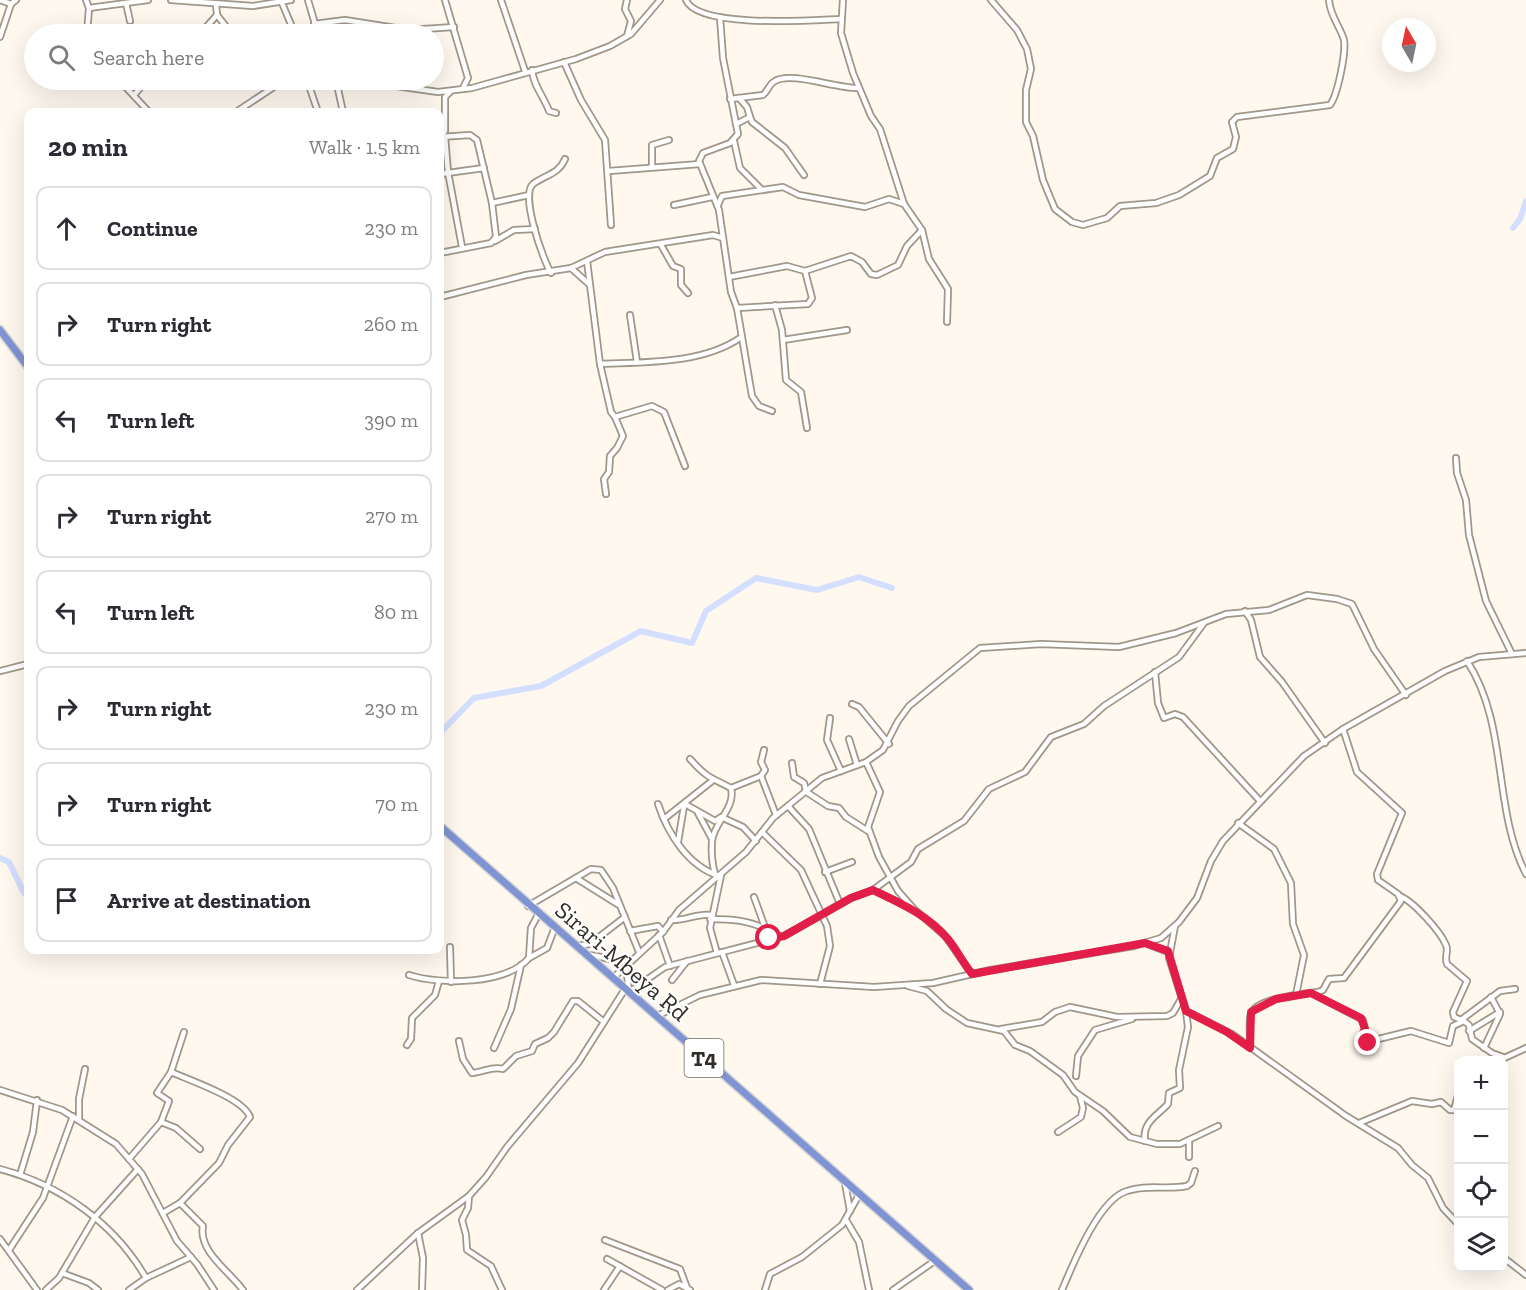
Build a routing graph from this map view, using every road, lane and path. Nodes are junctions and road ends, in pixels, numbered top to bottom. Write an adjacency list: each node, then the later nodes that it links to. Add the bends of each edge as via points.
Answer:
1 (0, 0): 19 (street)
2 (16, 0): 19 (street)
3 (86, 0): 21 (street)
4 (148, 0): 17 (street)
5 (171, 0): 16 (street)
6 (291, 0): 18 (street)
7 (308, 0): 32 (street)
8 (445, 0): 34 (street)
9 (501, 0): 40 (street)
10 (627, 0): 26 (street, via 625,9)
11 (660, 0): 27 (street)
12 (686, 0): 23 (street, via 691,7)
13 (843, 0): 24 (street)
14 (991, 0): 15 (street, via 1017,30 1027,49 1031,69 1026,118 1043,180 1057,212 1077,225 1107,218 1126,205 1168,200 1209,177 1217,158 1233,149 1236,137 1232,122 1237,117 1330,105 1338,85 1344,46)
15 (1329, 0)
16 (202, 1): 20 (street)
17 (126, 3): 21 (street); 25 (street)
18 (282, 3): 20 (street); 31 (street)
19 (11, 4): 37 (street)
20 (216, 4): 22 (street)
21 (89, 8): 28 (street)
22 (218, 15): 29 (street); 30 (street)
23 (720, 17): 24 (street, via 759,22); 54 (street)
24 (841, 19): 41 (street, via 841,33)
25 (130, 21)
26 (631, 21): 27 (street); 36 (street)
27 (640, 23): 36 (street)
28 (88, 24)
29 (209, 24)
30 (224, 24)
31 (291, 24)
32 (314, 24): 33 (street, via 345,20)
33 (370, 24)
34 (454, 27): 35 (street); 42 (street, via 468,78)
35 (444, 28)
36 (627, 36): 38 (street)
37 (0, 37)
38 (564, 62): 39 (street); 71 (street, via 604,137)
39 (532, 70): 40 (street); 59 (street, via 549,111)
40 (525, 71): 42 (street)
41 (859, 88): 53 (street, via 789,78 775,81 763,95); 79 (street, via 880,129)
42 (462, 89): 49 (street)
43 (130, 90): 51 (street)
44 (138, 90): 51 (street)
45 (269, 90): 56 (street)
46 (310, 90): 57 (street)
47 (338, 90): 58 (street)
48 (424, 90): 50 (street)
49 (452, 90): 50 (street); 52 (street)
50 (438, 92): 52 (street)
51 (135, 94): 55 (street)
52 (445, 97): 60 (street)
53 (739, 98): 54 (street); 61 (street)
54 (730, 99): 62 (street)
55 (146, 108)
56 (242, 108)
57 (317, 108)
58 (342, 108)
59 (556, 113)
60 (444, 116)
61 (750, 117): 62 (street); 74 (street, via 785,148)
62 (736, 124): 65 (street, via 738,134)
63 (444, 135): 70 (street, via 476,137)
64 (669, 140): 69 (street, via 652,145)
65 (734, 141): 68 (street, via 703,153); 75 (street, via 740,168)
66 (444, 142): 72 (street)
67 (565, 159): 76 (street, via 553,174 532,185)
68 (700, 164): 69 (street); 77 (street)
69 (652, 166): 71 (street)
70 (484, 168): 72 (street); 78 (street)
71 (609, 171): 82 (street)
72 (448, 172): 73 (street); 90 (street)
73 (444, 173)
74 (804, 175)
75 (762, 190): 79 (street, via 783,187 799,195 865,207 889,199); 81 (street, via 722,196)
76 (529, 195): 78 (street); 84 (street)
77 (712, 196): 80 (street); 81 (street)
78 (492, 203): 88 (street)
79 (904, 204): 85 (street)
80 (675, 205)
81 (718, 206): 83 (street)
82 (611, 225)
83 (721, 226): 86 (street); 87 (street)
84 (535, 230): 88 (street, via 514,230); 95 (street)
85 (922, 230): 94 (street, via 907,246 898,265 877,275 851,256); 103 (street, via 927,254 948,289)
86 (713, 235): 87 (street); 89 (street)
87 (723, 238): 96 (street)
88 (495, 241): 90 (street)
89 (661, 244): 92 (street, via 605,252); 98 (street, via 673,266 681,269 681,285)
90 (462, 247): 91 (street)
91 (444, 252)
92 (587, 261): 93 (street); 97 (street)
93 (571, 268): 95 (street); 97 (street)
94 (805, 271): 96 (street, via 788,266); 100 (street, via 811,302)
95 (550, 273): 99 (street, via 526,275)
96 (729, 277): 101 (street)
97 (591, 286): 110 (street)
98 (688, 293)
99 (444, 296)
100 (775, 305): 101 (street); 107 (street)
101 (737, 308): 106 (street)
102 (630, 315): 109 (street)
103 (947, 322)
104 (0, 330): 108 (highway)
105 (847, 330): 107 (street)
106 (741, 338): 109 (street, via 704,353); 111 (street, via 752,396 759,406)
107 (783, 340): 113 (street, via 786,380 801,392)
108 (24, 360)
109 (637, 362): 110 (street)
110 (600, 364): 112 (street)
111 (772, 411)
112 (615, 417): 115 (street, via 652,406 664,412); 116 (street, via 623,436 610,456 609,472 604,479)
113 (807, 428)
114 (1455, 458): 120 (street, via 1486,601)
115 (685, 466)
116 (606, 495)
117 (1245, 611): 118 (street); 125 (street, via 1269,610 1307,595 1348,602 1357,610 1374,649); 130 (street, via 1260,657)
118 (1204, 623): 124 (street, via 1185,652); 131 (street, via 1119,647 1041,644 980,648 909,706)
119 (1526, 653): 120 (street)
120 (1512, 654): 121 (street)
121 (1467, 661): 125 (street); 159 (street, via 1479,681 1493,722 1502,788)
122 (24, 665): 123 (street)
123 (0, 671)
124 (1155, 672): 142 (street, via 1158,703 1164,718 1175,714 1183,717); 162 (street, via 1098,710 1084,724 1051,737 1025,772 989,789 964,821 918,849 910,862)
125 (1406, 695): 128 (street)
126 (852, 704): 131 (street, via 861,709)
127 (830, 718): 137 (street, via 826,740)
128 (1343, 729): 130 (street); 164 (street, via 1357,772 1402,813 1377,874 1380,883)
129 (849, 739): 136 (street)
130 (1324, 742): 142 (street, via 1304,756)
131 (888, 744): 134 (street)
132 (764, 750): 138 (street, via 761,762 765,770)
133 (690, 759): 139 (street)
134 (866, 762): 136 (street); 152 (street, via 880,792)
135 (792, 763): 141 (street, via 794,777 804,783)
136 (857, 765): 137 (street)
137 (841, 771): 141 (street)
138 (761, 776): 140 (street); 147 (street)
139 (712, 781): 140 (street); 144 (street)
140 (731, 788): 148 (street, via 730,804)
141 (806, 790): 145 (street); 152 (street, via 828,806 839,808)
142 (1260, 801): 150 (street)
143 (658, 804): 149 (street)
144 (684, 805): 146 (street); 149 (street); 156 (street)
145 (788, 806): 147 (street); 158 (street, via 809,829)
146 (698, 813): 148 (street, via 715,821); 154 (street)
147 (776, 814): 153 (street)
148 (723, 817): 154 (street); 155 (street, via 742,827)
149 (664, 819): 156 (street)
150 (1238, 823): 177 (street, via 1218,848 1197,898); 208 (street, via 1274,849 1291,884 1293,924 1304,955)
151 (444, 830): 168 (highway, Sirari-Mbeya Rd / T4)
152 (868, 831): 162 (street)
153 (762, 832): 155 (street); 172 (street, via 801,870)
154 (712, 839): 160 (street, via 711,857)
155 (756, 841): 160 (street)
156 (678, 845): 160 (street, via 700,867)
157 (852, 862): 158 (street)
158 (825, 872): 166 (street)
159 (1526, 874)
160 (718, 875): 174 (street); 175 (street)
161 (576, 878): 167 (street); 167 (street, via 591,869 600,870); 168 (street)
162 (890, 878): 163 (street); 169 (street)
163 (873, 890): 166 (street); 169 (street)
164 (1400, 896): 207 (street, via 1395,912 1346,976 1329,979 1323,990); 215 (street, via 1412,903 1445,943 1447,964 1467,979 1453,1012)
165 (754, 897): 171 (street)
166 (840, 904): 172 (street)
167 (619, 905): 173 (street)
168 (528, 906): 170 (highway, Sirari-Mbeya Rd / T4)
169 (914, 909): 196 (street, via 945,936)
170 (539, 913): 178 (highway, Sirari-Mbeya Rd / T4); 190 (street, via 531,928)
171 (759, 913): 176 (street); 179 (street)
172 (821, 916): 182 (street); 202 (street, via 831,943)
173 (625, 917): 180 (street); 184 (street, via 590,944)
174 (711, 917): 175 (street, via 701,914); 176 (street); 188 (street, via 710,928)
175 (671, 920): 181 (street)
176 (756, 925): 179 (street)
177 (1175, 926): 183 (street, via 1161,938); 186 (street)
178 (555, 927): 184 (highway, Sirari-Mbeya Rd / T4); 190 (street, via 547,948)
179 (766, 930): 182 (street)
180 (630, 932): 181 (street, via 658,926); 187 (street)
181 (661, 933): 187 (street); 195 (street)
182 (771, 940): 188 (street)
183 (1145, 943): 186 (street); 196 (street)
184 (577, 946): 189 (highway, Sirari-Mbeya Rd / T4)
185 (450, 947): 201 (street)
186 (1168, 951): 209 (street)
187 (639, 952): 191 (street)
188 (719, 952): 192 (street); 204 (street)
189 (587, 955): 191 (street, via 620,963); 198 (highway, Sirari-Mbeya Rd / T4)
190 (529, 958): 193 (street)
191 (631, 960): 194 (street)
192 (687, 961): 195 (street); 199 (street)
193 (521, 965): 201 (street, via 485,978); 222 (street, via 511,1009)
194 (626, 965): 198 (street); 206 (street)
195 (670, 966): 206 (street)
196 (972, 974): 203 (street, via 933,983)
197 (409, 975): 200 (street)
198 (613, 978): 206 (highway, Sirari-Mbeya Rd / T4)
199 (672, 980)
200 (439, 981): 201 (street); 221 (street, via 435,995 412,1018)
201 (451, 982)
202 (820, 984): 203 (street); 204 (street, via 778,979)
203 (902, 984): 217 (street, via 927,991 968,1023)
204 (734, 985): 213 (street, via 700,995)
205 (1515, 989): 210 (street, via 1504,989)
206 (627, 991): 213 (highway, Sirari-Mbeya Rd / T4); 216 (street)
207 (1311, 993): 208 (street); 215 (street, via 1363,1020 1362,1043 1412,1031 1449,1043 1453,1026)
208 (1296, 995): 223 (street, via 1276,999 1251,1012)
209 (1181, 997): 211 (street); 214 (street, via 1170,1015)
210 (1491, 997): 212 (street); 215 (street)
211 (1186, 1011): 223 (street); 242 (street, via 1188,1028 1179,1070 1180,1088 1169,1093 1168,1104 1149,1121)
212 (1500, 1012): 218 (street); 224 (street)
213 (657, 1016): 250 (highway, Sirari-Mbeya Rd / T4)
214 (1134, 1018): 217 (street, via 1071,1006 1042,1022); 230 (street, via 1095,1030 1078,1056)
215 (1462, 1020): 218 (street)
216 (604, 1023): 220 (street, via 573,1001 548,1038 535,1044 532,1051 516,1056 503,1069 494,1066 472,1072); 253 (street, via 578,1063)
217 (1000, 1029): 232 (street, via 1015,1045 1063,1075)
218 (1470, 1031): 224 (street, via 1472,1039)
219 (184, 1032): 229 (street)
220 (459, 1041)
221 (407, 1045)
222 (494, 1048)
223 (1250, 1048): 238 (street)
224 (1484, 1048): 226 (street)
225 (1526, 1048): 227 (street)
226 (1497, 1056)
227 (1508, 1056)
228 (85, 1069): 236 (street)
229 (171, 1072): 237 (street, via 157,1093 169,1101); 254 (street, via 242,1106 250,1117 219,1163)
230 (1076, 1076)
231 (0, 1090): 233 (street)
232 (1080, 1096): 240 (street, via 1082,1117); 242 (street, via 1128,1136)
233 (37, 1100): 235 (street); 249 (street, via 33,1132)
234 (1454, 1110): 238 (street, via 1442,1102 1416,1100)
235 (74, 1116): 236 (street); 251 (street)
236 (79, 1119): 245 (street, via 116,1144)
237 (161, 1122): 243 (street, via 176,1128); 245 (street)
238 (1359, 1123): 259 (street, via 1402,1151 1428,1178 1443,1208)
239 (1218, 1126): 241 (street)
240 (1058, 1132)
241 (1189, 1140): 242 (street, via 1162,1144); 244 (street)
242 (1145, 1141)
243 (200, 1149)
244 (1189, 1157)
245 (129, 1159): 247 (street)
246 (0, 1169): 249 (street)
247 (138, 1169): 256 (street); 257 (street)
248 (1195, 1171): 290 (street, via 1187,1186 1128,1190 1114,1197 1093,1228)
249 (20, 1175): 251 (street)
250 (845, 1183): 252 (highway, Sirari-Mbeya Rd / T4); 255 (street)
251 (47, 1188): 257 (street); 263 (street)
252 (859, 1195): 255 (street); 266 (highway, Sirari-Mbeya Rd / T4)
253 (469, 1197): 260 (street); 282 (street, via 462,1220 467,1250 491,1266)
254 (180, 1203): 256 (street); 279 (street, via 203,1226 208,1250)
255 (850, 1211): 258 (street)
256 (163, 1213): 264 (street, via 177,1241)
257 (95, 1217): 269 (street); 271 (street, via 122,1241)
258 (846, 1220): 286 (street, via 802,1257 770,1274); 287 (street, via 859,1242)
259 (1454, 1220)
260 (418, 1233): 280 (street); 281 (street, via 423,1258)
261 (0, 1239): 263 (street)
262 (605, 1240): 273 (street, via 680,1269)
263 (9, 1250): 274 (street)
264 (191, 1257): 271 (street); 272 (street)
265 (607, 1259): 268 (street)
266 (936, 1260): 288 (street); 289 (highway, Sirari-Mbeya Rd / T4)
267 (1508, 1262): 270 (street)
268 (620, 1266): 283 (street); 284 (street)
269 (62, 1273): 275 (street); 276 (street)
270 (1526, 1275)
271 (146, 1278): 277 (street)
272 (213, 1289): 278 (street)
273 (689, 1289): 285 (street, via 679,1284)
274 (37, 1290)
275 (46, 1290)
276 (98, 1290)
277 (129, 1290)
278 (204, 1290)
279 (243, 1290)
280 (357, 1290)
281 (422, 1290)
282 (502, 1290)
283 (604, 1290)
284 (662, 1290)
285 (668, 1290)
286 (765, 1290)
287 (869, 1290)
288 (893, 1290)
289 (969, 1290)
290 (1062, 1290)

